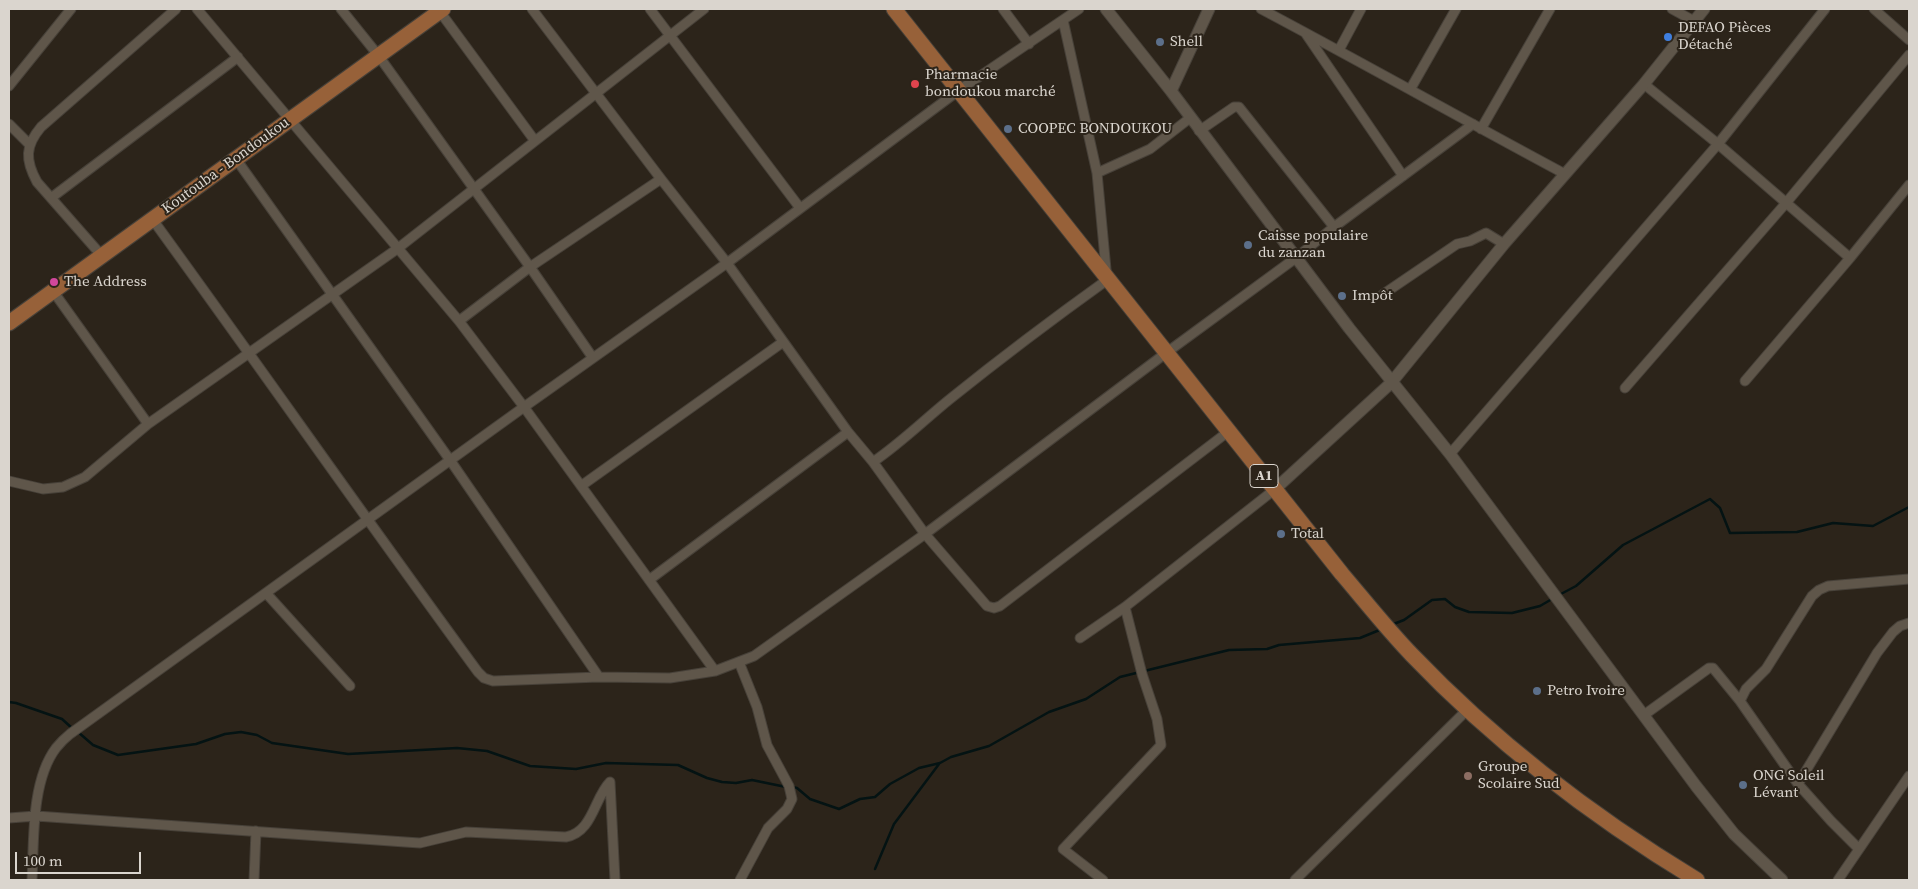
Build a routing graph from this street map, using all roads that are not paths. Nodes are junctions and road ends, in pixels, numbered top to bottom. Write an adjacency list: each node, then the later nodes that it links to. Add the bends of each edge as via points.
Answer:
1 (71, 9): 33 (street)
2 (176, 9): 44 (street, via 41,127)
3 (197, 9): 31 (street)
4 (341, 9): 29 (street)
5 (532, 9): 37 (street)
6 (650, 9): 25 (street)
7 (704, 9): 25 (street)
8 (894, 9): 35 (main road, A1)
9 (1003, 9): 27 (street)
10 (1079, 9): 22 (street)
11 (1106, 9): 36 (street)
12 (1209, 9): 36 (street)
13 (1262, 9): 24 (street)
14 (1361, 9): 28 (street)
15 (1456, 9): 34 (street)
16 (1550, 9): 41 (street)
17 (1672, 9): 23 (street)
18 (1704, 9): 23 (street)
19 (1825, 9): 45 (street)
20 (1874, 9): 26 (street)
21 (440, 10): 29 (main road, Koutouba - Bondoukou); 43 (street)
22 (1063, 20): 27 (street); 47 (street)
23 (1694, 21): 32 (street)
24 (1304, 32): 28 (street); 49 (street)
25 (670, 35): 37 (street); 55 (street)
26 (1909, 40)
27 (1029, 44): 35 (street)
28 (1339, 50): 34 (street)
29 (378, 55): 39 (main road, Koutouba - Bondoukou); 52 (street)
30 (1909, 55): 54 (street)
31 (238, 57): 39 (street); 53 (street)
32 (1644, 84): 45 (street); 48 (street)
33 (9, 86)
34 (1411, 88): 41 (street)
35 (958, 91): 55 (street); 65 (main road, A1)
36 (1170, 91): 38 (street)
37 (596, 93): 43 (street); 50 (street)
38 (1190, 118): 42 (street); 47 (street, via 1150,149)
39 (291, 119): 46 (main road, Koutouba - Bondoukou); 59 (street)
40 (9, 124): 44 (street)
41 (1477, 126): 48 (street); 49 (street)
42 (1199, 130): 57 (street, via 1239,107); 61 (street)
43 (535, 141): 52 (street)
44 (29, 144): 53 (street, via 30,169)
45 (1718, 144): 54 (street); 82 (street)
46 (236, 159): 56 (main road, Koutouba - Bondoukou); 67 (street)
47 (1097, 173): 65 (street)
48 (1565, 174): 58 (street)
49 (1403, 176): 57 (street)
50 (661, 179): 63 (street); 64 (street)
51 (1909, 185): 62 (street)
52 (474, 190): 59 (street); 64 (street)
53 (51, 198): 60 (street)
54 (1786, 203): 62 (street); 77 (street)
55 (800, 208): 63 (street)
56 (153, 220): 60 (main road, Koutouba - Bondoukou); 73 (street)
57 (1334, 227): 61 (street)
58 (1504, 244): 68 (street, via 1486,233 1456,244); 76 (street)
59 (397, 249): 67 (street); 69 (street)
60 (102, 256): 66 (main road, Koutouba - Bondoukou)
61 (1297, 257): 72 (street); 76 (street)
62 (1850, 258): 75 (street)
63 (727, 263): 71 (street); 74 (street)
64 (530, 267): 69 (street); 74 (street)
65 (1107, 280): 72 (main road, A1); 84 (street, via 1023,341 896,447)
66 (53, 291): 70 (main road, Koutouba - Bondoukou); 79 (street)
67 (331, 295): 73 (street); 83 (street)
68 (1382, 295)
69 (459, 321): 78 (street)
70 (9, 323)
71 (783, 342): 81 (street); 86 (street)
72 (1166, 353): 80 (main road, A1); 89 (street)
73 (250, 354): 79 (street); 88 (street)
74 (593, 358): 78 (street)
75 (1745, 381)
76 (1391, 382): 82 (street); 87 (street)
77 (1625, 388)
78 (524, 407): 83 (street); 86 (street)
79 (148, 424): 85 (street, via 85,476 63,487 43,489)
80 (1229, 431): 87 (main road, A1); 89 (street, via 1000,606 987,606)
81 (848, 432): 84 (street); 91 (street)
82 (1450, 454): 102 (street)
83 (450, 460): 88 (street); 98 (street)
84 (873, 462): 89 (street)
85 (9, 481)
86 (582, 486): 91 (street)
87 (1274, 490): 93 (street); 101 (main road, A1, via 1412,656)
88 (366, 520): 92 (street); 98 (street, via 484,678 493,681)
89 (925, 534): 96 (street, via 754,656)
90 (1909, 579): 100 (street, via 1838,585 1819,590 1766,669 1746,689)
91 (649, 580): 97 (street)
92 (266, 593): 99 (street); 105 (street, via 70,734 56,748 48,763 37,800)
93 (1124, 607): 95 (street); 113 (street, via 1157,719 1161,745 1063,849)
94 (1909, 623): 104 (street, via 1893,632 1877,653)
95 (1080, 638)
96 (739, 662): 97 (street); 112 (street, via 758,707 767,745 789,786 792,800 768,828)
97 (715, 671): 98 (street, via 670,678)
98 (598, 677)
99 (350, 686)
100 (1740, 701): 102 (street, via 1710,668); 104 (street)
101 (1468, 709): 114 (street); 115 (main road, A1, via 1536,769 1591,811)
102 (1644, 715): 116 (street, via 1734,834)
103 (1909, 776): 108 (street)
104 (1798, 784): 108 (street)
105 (36, 816): 106 (street); 107 (street); 109 (street)
106 (9, 818)
107 (256, 831): 110 (street); 111 (street, via 420,843 466,832 574,836 583,830 610,782)
108 (1859, 849): 117 (street)
109 (32, 880)
110 (254, 880)
111 (615, 880)
112 (740, 880)
113 (1104, 880)
114 (1295, 880)
115 (1697, 880)
116 (1782, 880)
117 (1838, 880)

